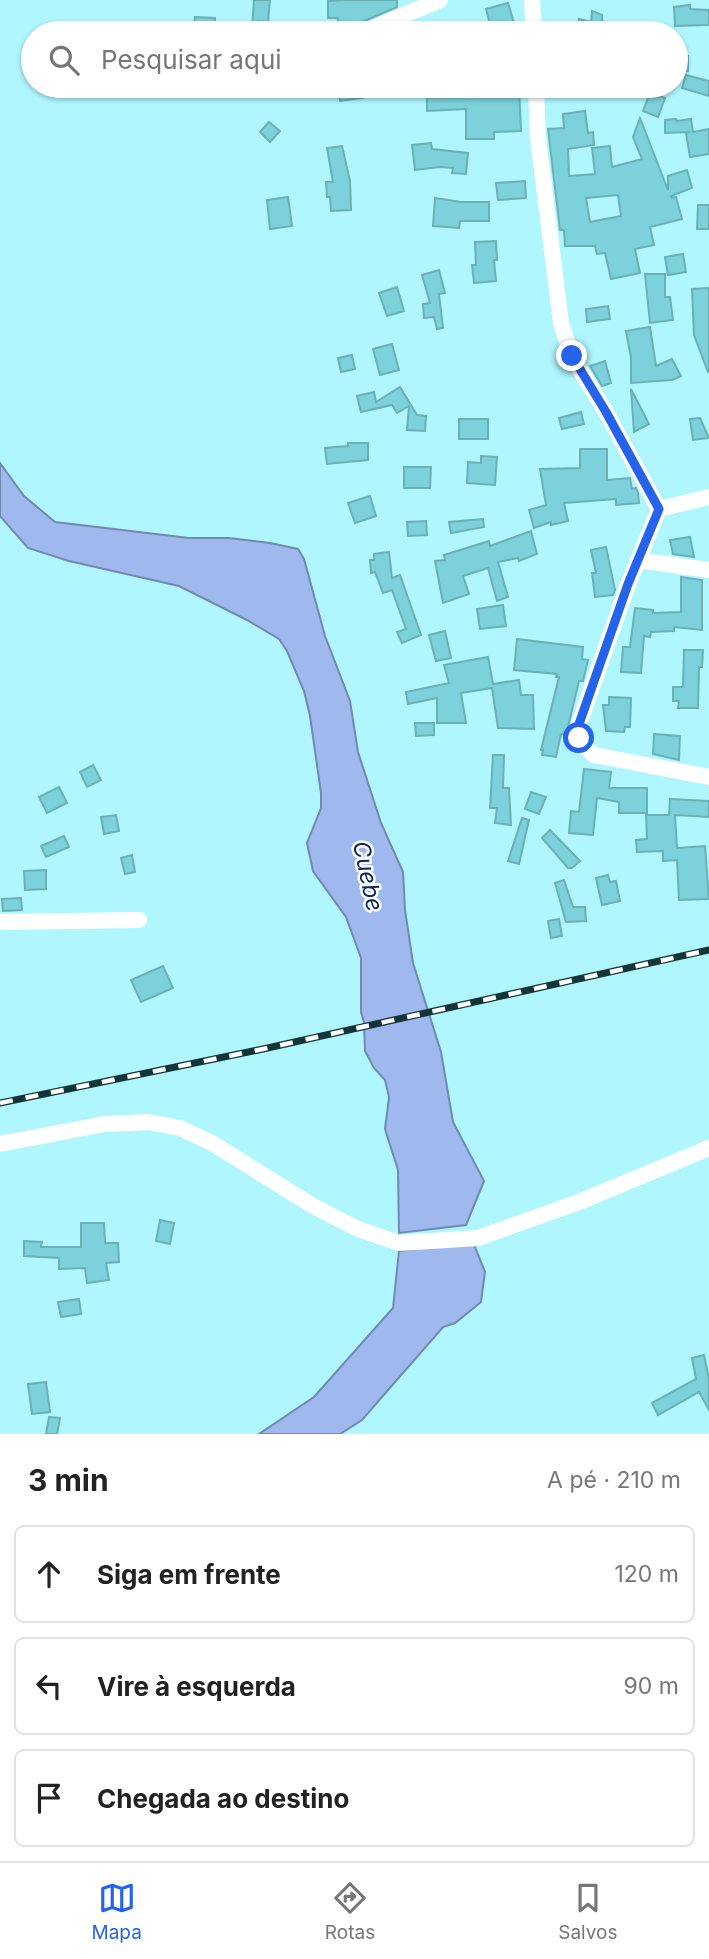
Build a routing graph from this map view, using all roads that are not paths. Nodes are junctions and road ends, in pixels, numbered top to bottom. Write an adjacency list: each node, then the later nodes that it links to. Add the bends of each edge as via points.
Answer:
1 (440, 0): 3 (street)
2 (532, 0): 4 (street)
3 (390, 21)
4 (533, 21)
5 (536, 98): 7 (street, via 561,323 572,356)
6 (709, 497): 7 (street)
7 (659, 509): 8 (street)
8 (638, 560): 9 (street); 10 (street, via 579,724 579,738 594,755)
9 (709, 570)
10 (709, 778)
11 (139, 920): 12 (street)
12 (0, 922)
13 (0, 1144): 14 (street, via 105,1124 148,1122 180,1128 313,1206 399,1243 478,1238)
14 (709, 1148)

